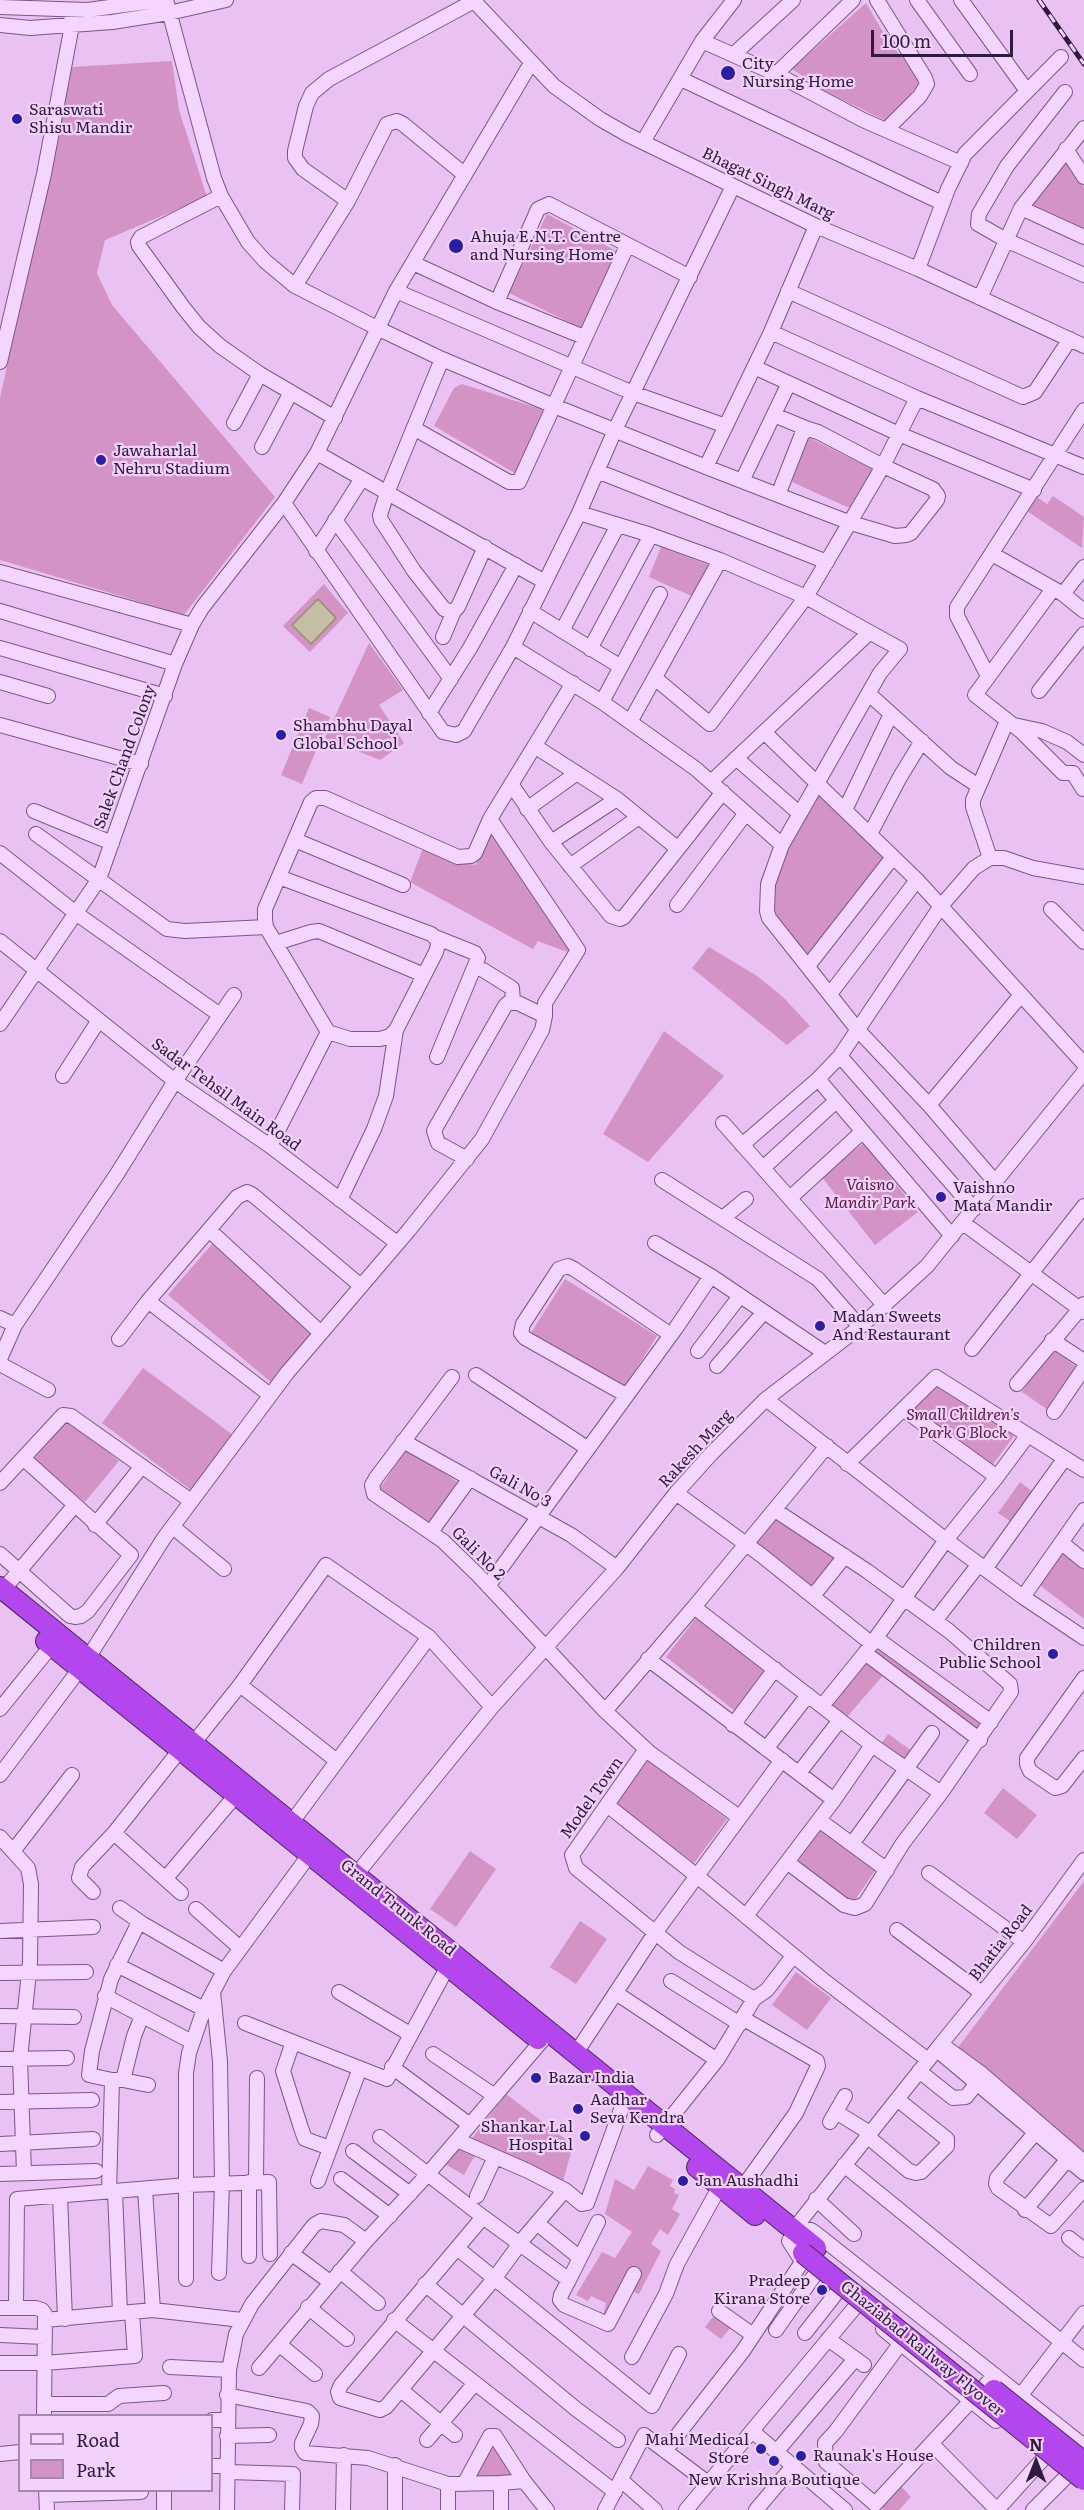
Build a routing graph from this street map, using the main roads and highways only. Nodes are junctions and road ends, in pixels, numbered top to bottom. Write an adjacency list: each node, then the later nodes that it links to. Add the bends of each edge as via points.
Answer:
1 (1, 1593): 2 (highway, Grand Trunk Road); 2 (highway, Grand Trunk Road, via 51,1645)
2 (84, 1663): 3 (highway, Grand Trunk Road)
3 (186, 1749): 4 (highway, Grand Trunk Road, via 310,1854); 4 (highway, Grand Trunk Road, via 292,1822)
4 (352, 1880): 5 (highway, Grand Trunk Road); 5 (highway, Grand Trunk Road, via 448,1966)
5 (546, 2037): 6 (highway, Grand Trunk Road, via 622,2107); 6 (highway, Grand Trunk Road, via 576,2053)
6 (661, 2130): 7 (highway, Grand Trunk Road, via 720,2186); 7 (highway, Grand Trunk Road, via 743,2187)
7 (801, 2247): 8 (highway, Ghaziabad Railway Flyover, bridge); 9 (highway, Ghaziabad Railway Flyover, bridge)
8 (1084, 2462)
9 (1075, 2479)

